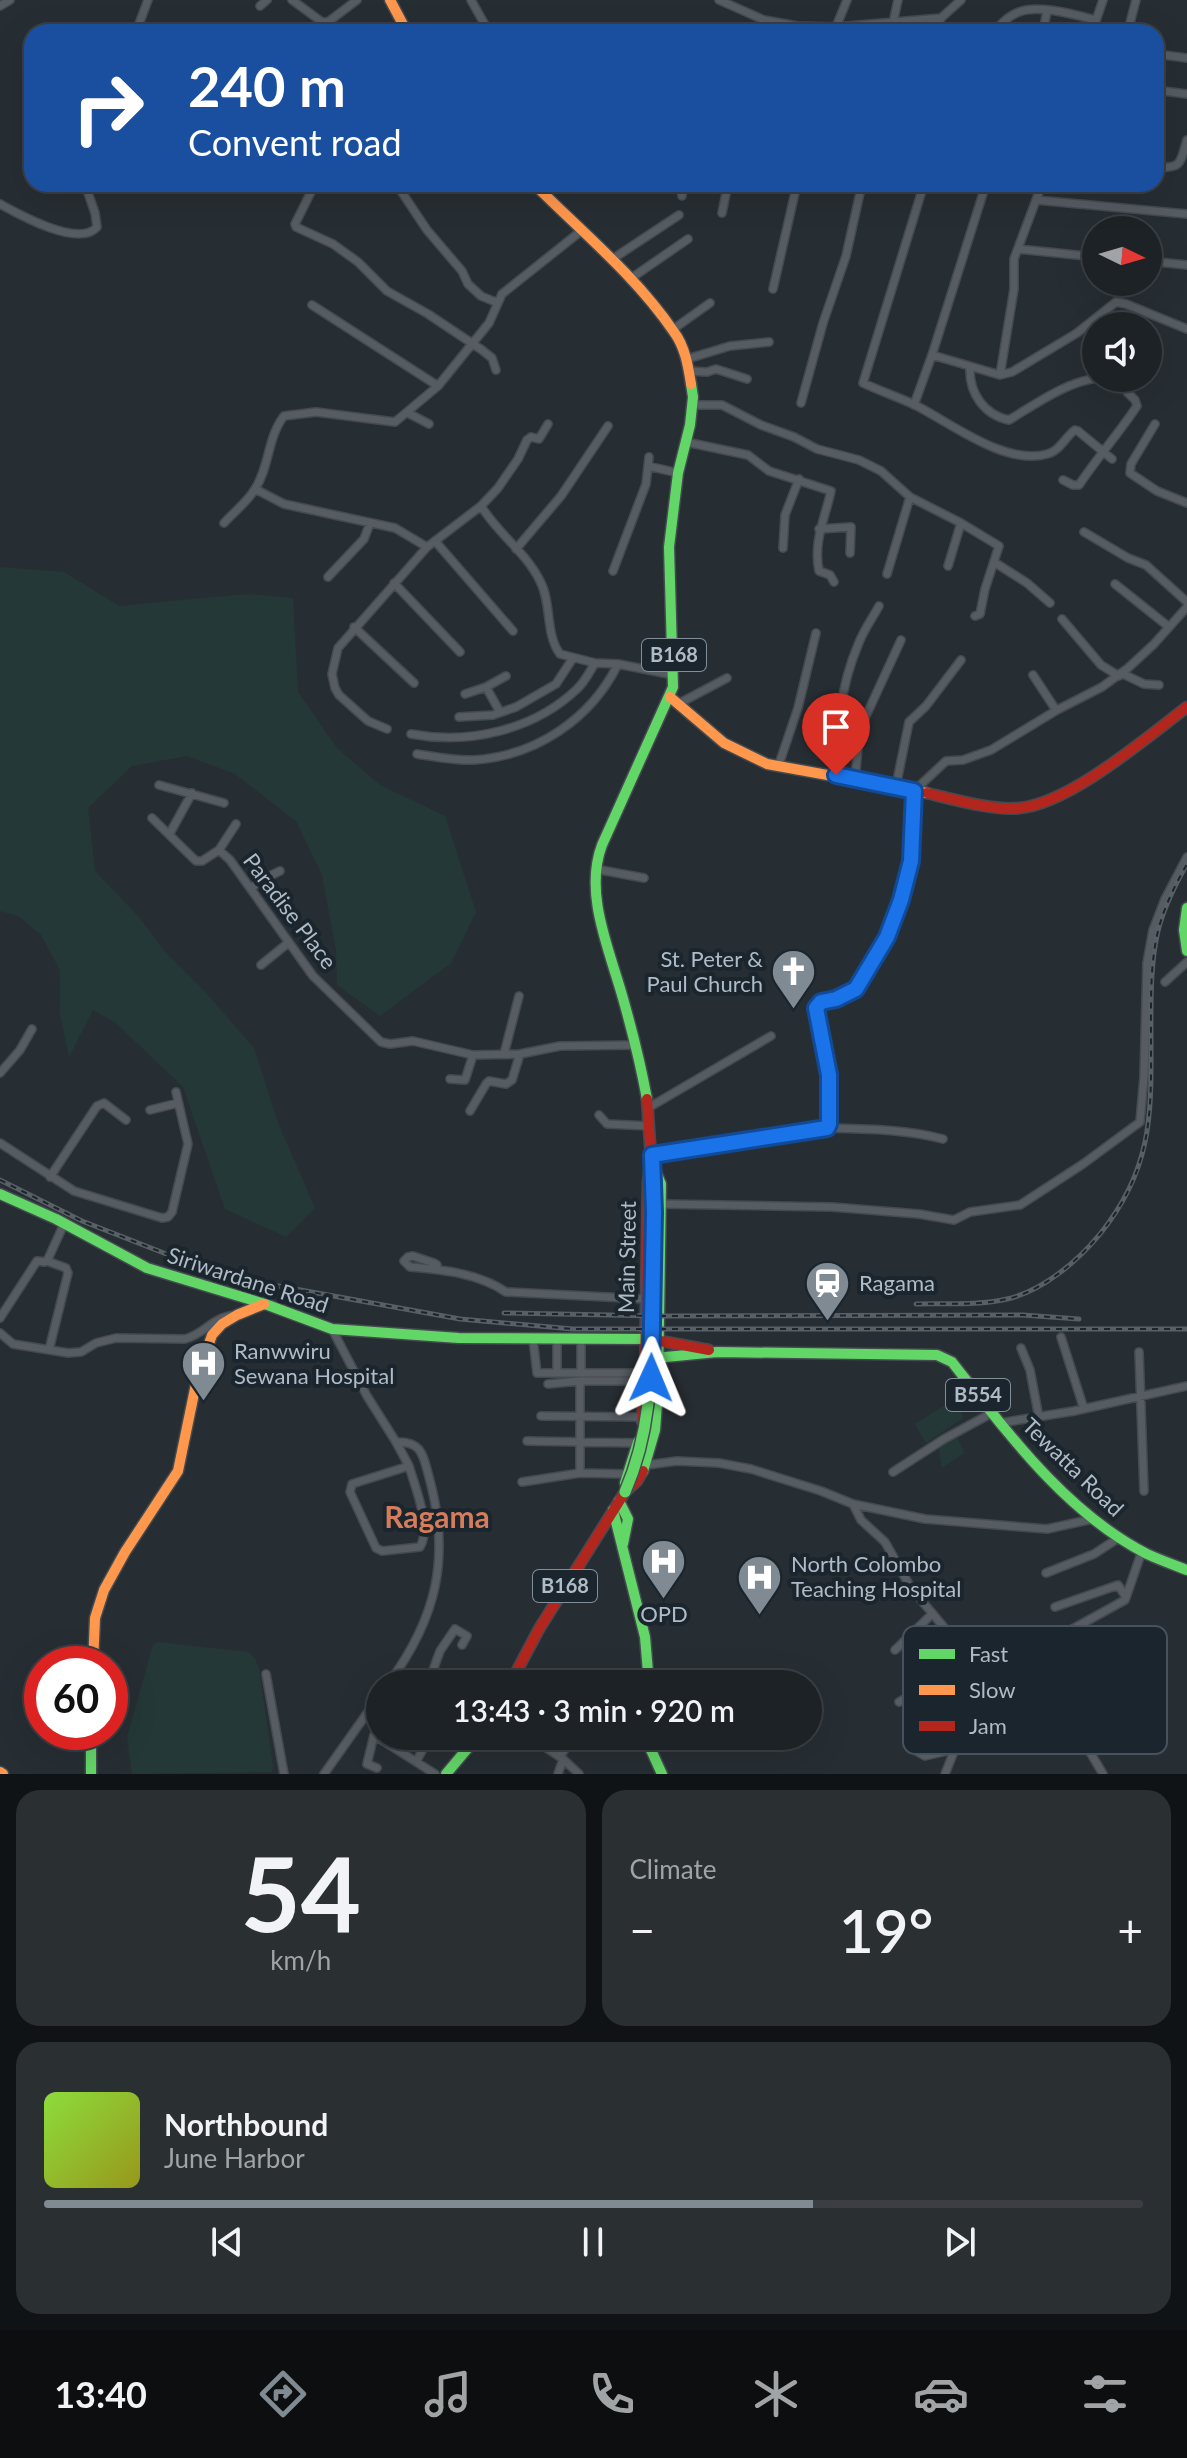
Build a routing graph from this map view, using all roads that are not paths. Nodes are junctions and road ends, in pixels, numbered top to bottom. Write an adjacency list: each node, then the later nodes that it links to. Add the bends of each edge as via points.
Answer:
1 (10, 0): 15 (street)
2 (148, 0): 24 (street)
3 (267, 0): 16 (street)
4 (292, 0): 21 (street)
5 (357, 0): 21 (street)
6 (390, 0): 25 (main road)
7 (471, 0): 26 (street)
8 (719, 0): 14 (street)
9 (847, 0): 29 (street)
10 (898, 0): 22 (street)
11 (961, 0): 18 (street)
12 (1103, 0): 20 (street)
13 (1136, 0): 23 (street)
14 (737, 4): 19 (street)
15 (0, 6)
16 (260, 6)
17 (1047, 11): 20 (street); 32 (street, via 1019,12); 33 (street)
18 (941, 18): 22 (street); 31 (street)
19 (764, 20): 27 (street); 28 (street)
20 (1096, 20): 34 (street)
21 (328, 22)
22 (892, 22): 30 (street)
23 (1130, 23)
24 (139, 24)
25 (403, 24)
26 (484, 24)
27 (765, 24)
28 (786, 24)
29 (837, 24)
30 (870, 24)
31 (939, 24)
32 (1001, 24)
33 (1045, 24)
34 (1095, 24)
35 (1164, 55): 36 (street)
36 (1187, 58)
37 (1164, 91): 38 (street)
38 (1187, 94)
39 (1187, 140): 40 (street, via 1180,164)
40 (1164, 167)
41 (88, 192): 54 (street, via 97,227 84,235 58,230)
42 (311, 192): 73 (street, via 296,227 333,244 387,291)
43 (402, 192): 67 (street, via 468,284)
44 (542, 192): 58 (main road, B168)
45 (682, 192): 52 (street)
46 (726, 192): 55 (street)
47 (795, 192): 66 (street)
48 (860, 192): 83 (street)
49 (922, 192): 85 (street, via 863,383)
50 (983, 192): 74 (street)
51 (1039, 192): 53 (street)
52 (682, 196)
53 (1036, 200): 56 (street); 60 (street)
54 (0, 204)
55 (722, 213)
56 (1187, 214)
57 (679, 215): 62 (street)
58 (581, 231): 62 (main road, B168); 67 (street, via 509,287)
59 (688, 239): 65 (street)
60 (1018, 249): 61 (street); 78 (street)
61 (1082, 256)
62 (611, 260): 65 (main road, B168)
63 (1162, 262): 64 (street)
64 (1187, 265)
65 (630, 279): 71 (main road, B168)
66 (773, 289)
67 (498, 303): 73 (street)
68 (710, 303): 71 (street)
69 (312, 305): 81 (street)
70 (1187, 329): 78 (street, via 1116,302 1077,333)
71 (672, 330): 75 (main road, B168)
72 (769, 342): 75 (street, via 730,346)
73 (472, 343): 77 (street, via 492,358); 81 (street)
74 (932, 355): 76 (street); 85 (street)
75 (688, 365): 79 (street); 84 (main road, B168)
76 (970, 368): 78 (street); 80 (street, via 972,391 988,412 1009,420)
77 (496, 370)
78 (1000, 375)
79 (747, 379)
80 (1082, 381)
81 (438, 386): 86 (street)
82 (1127, 392): 92 (street, via 1137,406)
83 (801, 403)
84 (692, 405): 91 (main road, B168); 100 (street, via 722,405 817,449 859,460 881,471)
85 (914, 405): 92 (street, via 1006,452 1046,455 1075,430)
86 (408, 413): 87 (street); 99 (street, via 395,422 316,412 284,416)
87 (429, 424)
88 (548, 424): 102 (street, via 539,439 527,440)
89 (1155, 424): 101 (street, via 1130,473)
90 (608, 426): 111 (street, via 561,496)
91 (686, 442): 96 (main road, B168); 97 (street, via 748,455 769,471)
92 (1101, 452): 94 (street); 98 (street, via 1079,485)
93 (649, 457): 95 (street)
94 (1112, 459)
95 (648, 466): 96 (street); 115 (street)
96 (678, 473): 136 (main road, B168, via 669,547)
97 (799, 479): 106 (street, via 831,493); 110 (street, via 785,515)
98 (1063, 480)
99 (255, 489): 103 (street); 104 (street, via 284,504)
100 (910, 497): 105 (street); 116 (street)
101 (1187, 503)
102 (481, 506): 108 (street); 111 (street)
103 (224, 523)
104 (370, 523): 109 (street, via 395,528); 117 (street, via 364,539)
105 (961, 523): 113 (street, via 999,546); 114 (street)
106 (819, 529): 112 (street, via 851,527); 118 (street, via 818,568)
107 (1084, 532): 122 (street, via 1146,565)
108 (435, 541): 109 (street); 128 (street)
109 (427, 547): 119 (street)
110 (783, 548)
111 (516, 549): 132 (street, via 542,585 554,647)
112 (850, 553)
113 (994, 562): 121 (street); 124 (street, via 980,614)
114 (948, 566)
115 (613, 571)
116 (887, 574)
117 (328, 577)
118 (834, 582)
119 (394, 583): 126 (street); 131 (street)
120 (1115, 584): 127 (street)
121 (1050, 603)
122 (1187, 604): 127 (street)
123 (879, 606): 154 (street, via 858,644 844,686)
124 (975, 616)
125 (1062, 619): 138 (street, via 1101,665)
126 (354, 627): 141 (street); 150 (street, via 338,648 332,674 335,688 368,721)
127 (1169, 627): 138 (street)
128 (513, 631)
129 (816, 633): 153 (street)
130 (901, 640): 155 (street, via 865,718)
131 (460, 652)
132 (573, 658): 134 (street); 148 (street, via 556,684)
133 (961, 660): 157 (street, via 909,722)
134 (595, 663): 135 (street); 151 (street, via 579,687 545,714 497,733)
135 (618, 664): 136 (street); 152 (street, via 595,701 540,743 473,760)
136 (674, 675): 145 (main road, B168)
137 (1033, 675): 147 (street)
138 (1120, 675): 142 (street); 147 (street)
139 (506, 676): 143 (street)
140 (727, 678): 145 (street)
141 (414, 683)
142 (1159, 685)
143 (486, 687): 144 (street); 148 (street)
144 (465, 694)
145 (674, 701): 153 (main road, via 737,751); 166 (main road, B168, via 626,790)
146 (1187, 707): 158 (main road, via 1121,757 1042,804 1014,809)
147 (1056, 710): 158 (street, via 991,750 946,761)
148 (500, 712): 149 (street)
149 (459, 717)
150 (387, 729)
151 (411, 734)
152 (417, 754)
153 (779, 764): 154 (main road)
154 (836, 775): 155 (main road)
155 (855, 779): 157 (main road)
156 (159, 785): 159 (street)
157 (896, 786): 158 (main road)
158 (914, 791): 193 (street, via 911,861 887,937 856,989 816,1008 829,1075)
159 (192, 793): 160 (street); 163 (street)
160 (224, 803)
161 (152, 818): 163 (street, Paradise Place)
162 (236, 824): 164 (street)
163 (170, 833): 164 (street, Paradise Place, via 196,861)
164 (219, 850): 169 (street, Paradise Place)
165 (1187, 857): 199 (street, via 1153,930 1147,963 1140,1122 1045,1189 1020,1205 970,1212 954,1220 832,1207)
166 (595, 869): 168 (street); 179 (main road, B168, via 599,917)
167 (280, 871): 169 (street)
168 (644, 878)
169 (251, 889): 171 (street, Paradise Place)
170 (1187, 908): 172 (main road)
171 (288, 943): 174 (street); 182 (street, Paradise Place, via 313,976 381,1042 413,1041)
172 (1187, 951)
173 (1187, 962): 175 (street)
174 (261, 965)
175 (1165, 982)
176 (519, 996): 180 (street)
177 (32, 1029): 183 (street)
178 (771, 1036): 187 (street)
179 (636, 1045): 181 (street, Paradise Place, via 560,1046); 187 (main road, B168)
180 (504, 1054): 181 (street, Paradise Place); 182 (street, Paradise Place)
181 (520, 1054): 189 (street, via 512,1080 489,1081)
182 (473, 1055): 184 (street, via 465,1080)
183 (0, 1073)
184 (450, 1079)
185 (176, 1092): 186 (street)
186 (178, 1103): 188 (street); 197 (street, via 188,1144 168,1217 74,1191)
187 (648, 1108): 192 (main road, B168)
188 (150, 1110)
189 (470, 1111)
190 (599, 1115): 192 (street, via 607,1124)
191 (126, 1120): 197 (street, via 104,1103 97,1106)
192 (650, 1126): 196 (main road, B168)
193 (827, 1128): 194 (street, via 886,1129); 196 (street)
194 (943, 1139)
195 (0, 1143): 197 (street)
196 (652, 1160): 199 (main road, B168, via 661,1184); 203 (main road, Main Street / B168); 245 (main road, B168, bridge, via 650,1409 641,1454)
197 (50, 1177)
198 (0, 1194): 200 (main road, Siriwardane Road)
199 (661, 1204): 214 (main road, B168)
200 (64, 1224): 201 (street); 204 (main road, Siriwardane Road, via 147,1268)
201 (47, 1261): 206 (street, via 37,1261); 216 (street, via 68,1273)
202 (436, 1269): 203 (street, via 488,1280 506,1292)
203 (646, 1299): 213 (main road, Main Street / B168)
204 (265, 1304): 205 (main road); 207 (main road, Siriwardane Road)
205 (237, 1315): 216 (street, via 217,1319 185,1339 116,1338 81,1352); 260 (main road, via 212,1335 178,1471 104,1590)
206 (0, 1318)
207 (332, 1329): 210 (main road, Siriwardane Road); 236 (street)
208 (0, 1333): 216 (street, via 13,1344)
209 (1061, 1337): 227 (street)
210 (533, 1339): 211 (main road, Siriwardane Road); 221 (street, via 535,1371)
211 (557, 1339): 212 (main road, Siriwardane Road); 221 (street)
212 (581, 1339): 213 (main road, Siriwardane Road); 222 (street)
213 (645, 1339): 214 (main road, Siriwardane Road); 219 (main road, Main Street / B168)
214 (659, 1340): 217 (main road, Tewatta Road / B554); 220 (main road, B168)
215 (1021, 1348): 232 (street)
216 (49, 1350)
217 (717, 1352): 220 (main road, Tewatta Road / B554); 228 (main road, Tewatta Road / B554, via 937,1355 952,1362)
218 (1139, 1352): 226 (street)
219 (645, 1359): 220 (main road, Tewatta Road); 223 (main road, Main Street / B168)
220 (659, 1359): 238 (main road, B168, via 655,1430)
221 (557, 1373): 222 (street)
222 (581, 1377): 223 (street); 224 (street); 230 (street)
223 (645, 1377): 231 (main road, Main Street / B168)
224 (548, 1384)
225 (1187, 1386): 226 (street)
226 (1139, 1396): 227 (street); 244 (street)
227 (1084, 1409): 232 (street)
228 (992, 1413): 233 (main road, Tewatta Road / B554); 240 (street)
229 (541, 1416): 230 (street)
230 (581, 1416): 231 (street); 234 (street)
231 (643, 1417): 237 (main road, Main Street / B168)
232 (1039, 1418): 233 (street)
233 (1000, 1423): 247 (main road, Tewatta Road / B554)
234 (581, 1440): 235 (street); 237 (street); 241 (street)
235 (527, 1441)
236 (396, 1442): 239 (street); 262 (street, via 410,1442 424,1458 441,1540 439,1576 424,1626)
237 (638, 1443): 242 (main road, Main Street / B168)
238 (646, 1465): 245 (main road, B168); 246 (street, via 729,1465)
239 (409, 1466): 239 (street, via 350,1487 376,1548 382,1551 420,1547 425,1540)
240 (893, 1472)
241 (580, 1473): 242 (street); 243 (street)
242 (627, 1474): 245 (main road, Main Street / B168)
243 (522, 1482)
244 (1144, 1491)
245 (619, 1501): 264 (main road, B168); 265 (main road, via 628,1519 622,1550 645,1637)
246 (853, 1504): 247 (street, via 925,1519 1047,1529); 254 (street)
247 (1093, 1519): 248 (main road, Tewatta Road / B554)
248 (1120, 1537): 249 (main road, Tewatta Road / B554); 251 (street)
249 (1142, 1551): 250 (main road, Tewatta Road / B554); 252 (street)
250 (1187, 1570)
251 (1046, 1573)
252 (1126, 1597): 253 (street, via 1118,1585); 257 (street)
253 (1055, 1607)
254 (932, 1614): 255 (street); 256 (street)
255 (920, 1626)
256 (942, 1626)
257 (1078, 1626)
258 (903, 1642): 261 (street)
259 (462, 1645): 263 (street, via 467,1636 455,1629)
260 (94, 1646)
261 (895, 1650)
262 (399, 1670)
263 (433, 1670)
264 (517, 1670)
265 (648, 1670)
266 (266, 1674): 283 (street)
267 (903, 1700): 268 (street)
268 (899, 1702)
269 (366, 1715): 284 (street)
270 (91, 1750): 282 (main road)
271 (422, 1750): 279 (street)
272 (466, 1750): 286 (main road)
273 (550, 1750): 278 (street)
274 (567, 1750): 278 (street)
275 (651, 1750): 289 (main road)
276 (953, 1754): 290 (street)
277 (1090, 1754): 281 (street)
278 (562, 1758): 287 (street); 288 (street)
279 (416, 1762): 280 (street, via 374,1735 367,1764); 285 (street)
280 (377, 1768)
281 (1099, 1772)
282 (91, 1774)
283 (284, 1774)
284 (324, 1774)
285 (435, 1774)
286 (446, 1774)
287 (558, 1774)
288 (579, 1774)
289 (662, 1774)
290 (945, 1774)

